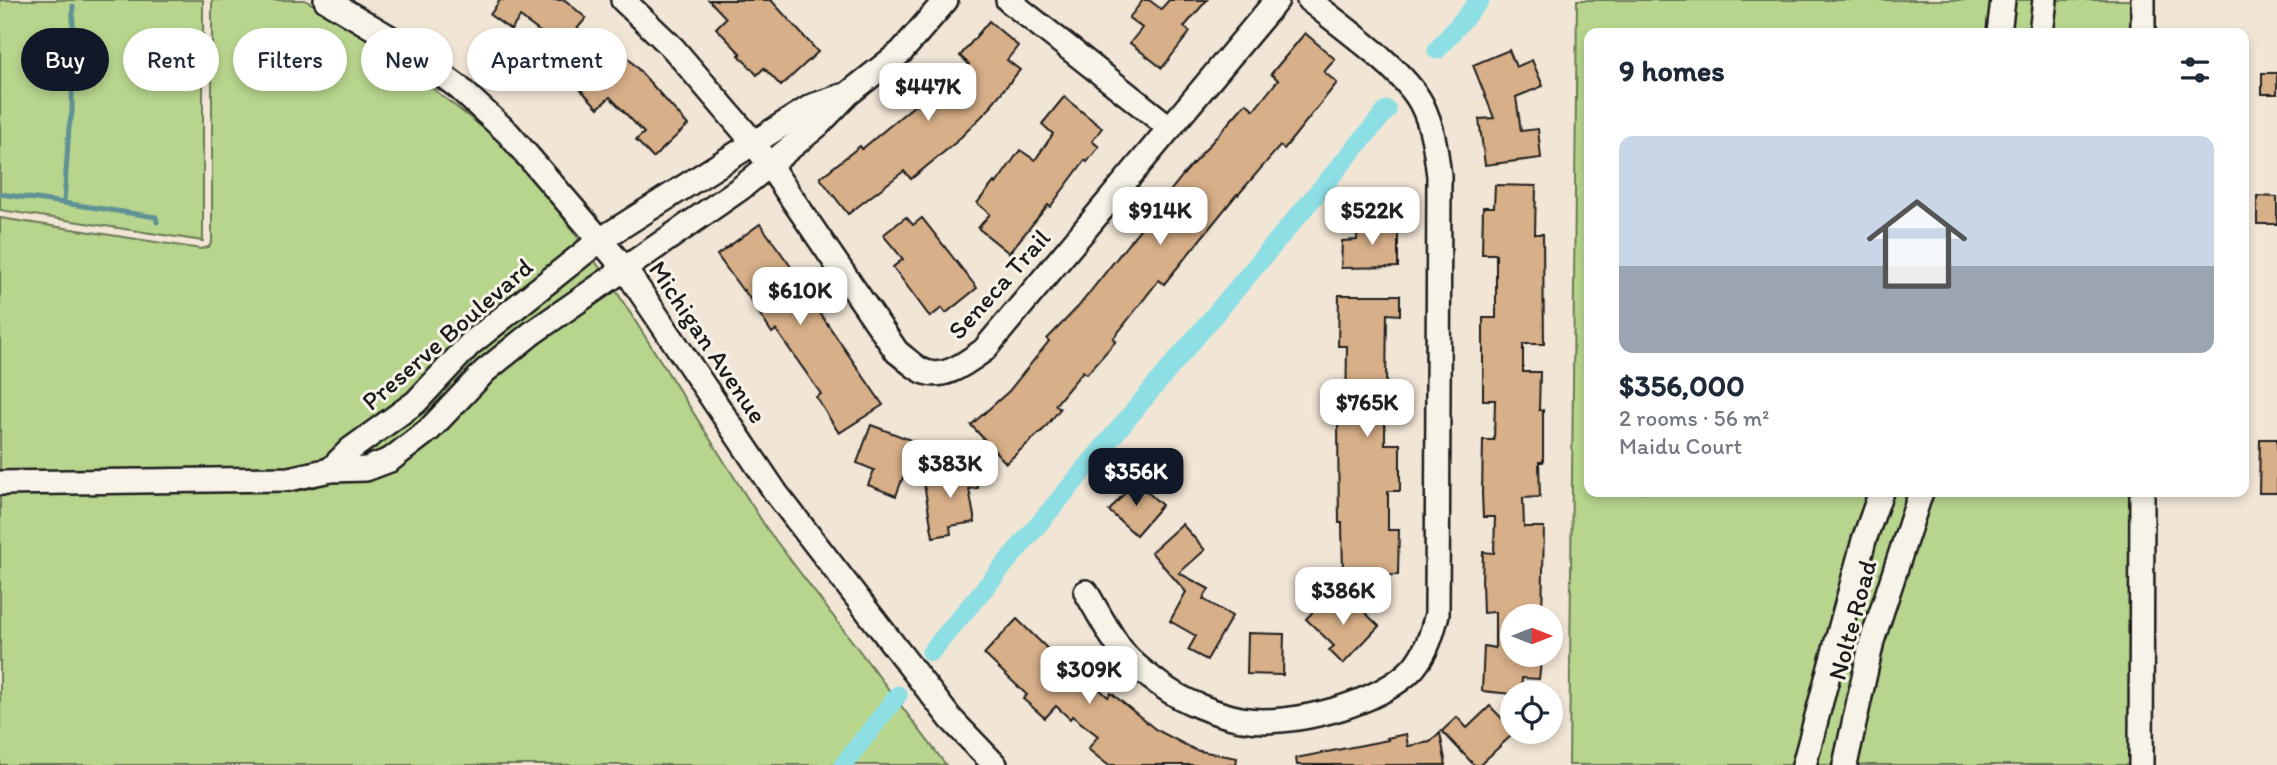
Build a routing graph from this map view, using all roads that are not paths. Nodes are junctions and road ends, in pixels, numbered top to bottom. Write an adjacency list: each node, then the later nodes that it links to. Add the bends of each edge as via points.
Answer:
1 (326, 0): 17 (street, Michigan Avenue, via 399,43 457,87 508,133)
2 (623, 0): 15 (street, Seneca Trail, via 673,48)
3 (946, 0): 13 (street, via 901,52)
4 (1008, 0): 14 (street)
5 (1277, 0): 14 (street, Seneca Trail)
6 (1309, 0): 26 (street, via 1407,82 1433,138 1439,176 1437,614 1429,645 1392,687 1354,705 1279,720 1241,719 1164,688 1128,658)
7 (2003, 0): 10 (street)
8 (2045, 0): 11 (street)
9 (2143, 0): 12 (street)
10 (2000, 28)
11 (2042, 28)
12 (2143, 28)
13 (848, 94): 15 (street, Preserve Boulevard, via 812,106); 16 (street, Preserve Boulevard)
14 (1170, 128): 16 (street, Seneca Trail, via 984,350 960,367 939,374 921,371 897,352)
15 (754, 143): 16 (street, Seneca Trail); 17 (street, Preserve Boulevard)
16 (770, 164): 18 (street, Preserve Boulevard)
17 (600, 240): 18 (street, Michigan Avenue); 19 (street, Preserve Boulevard)
18 (625, 269): 20 (street, Preserve Boulevard); 27 (street, Michigan Avenue, via 776,493 950,718)
19 (485, 332): 20 (street); 21 (street, Preserve Boulevard, via 416,402)
20 (505, 355): 21 (street, Preserve Boulevard, via 429,430 390,460 366,469)
21 (330, 470): 22 (street, Preserve Boulevard, via 289,479)
22 (0, 483)
23 (1879, 497): 28 (street, Nolte Road)
24 (1919, 497): 29 (street, Nolte Road, via 1872,641)
25 (2142, 497): 30 (street)
26 (1086, 592)
27 (995, 765)
28 (1804, 765)
29 (1845, 765)
30 (2141, 765)

